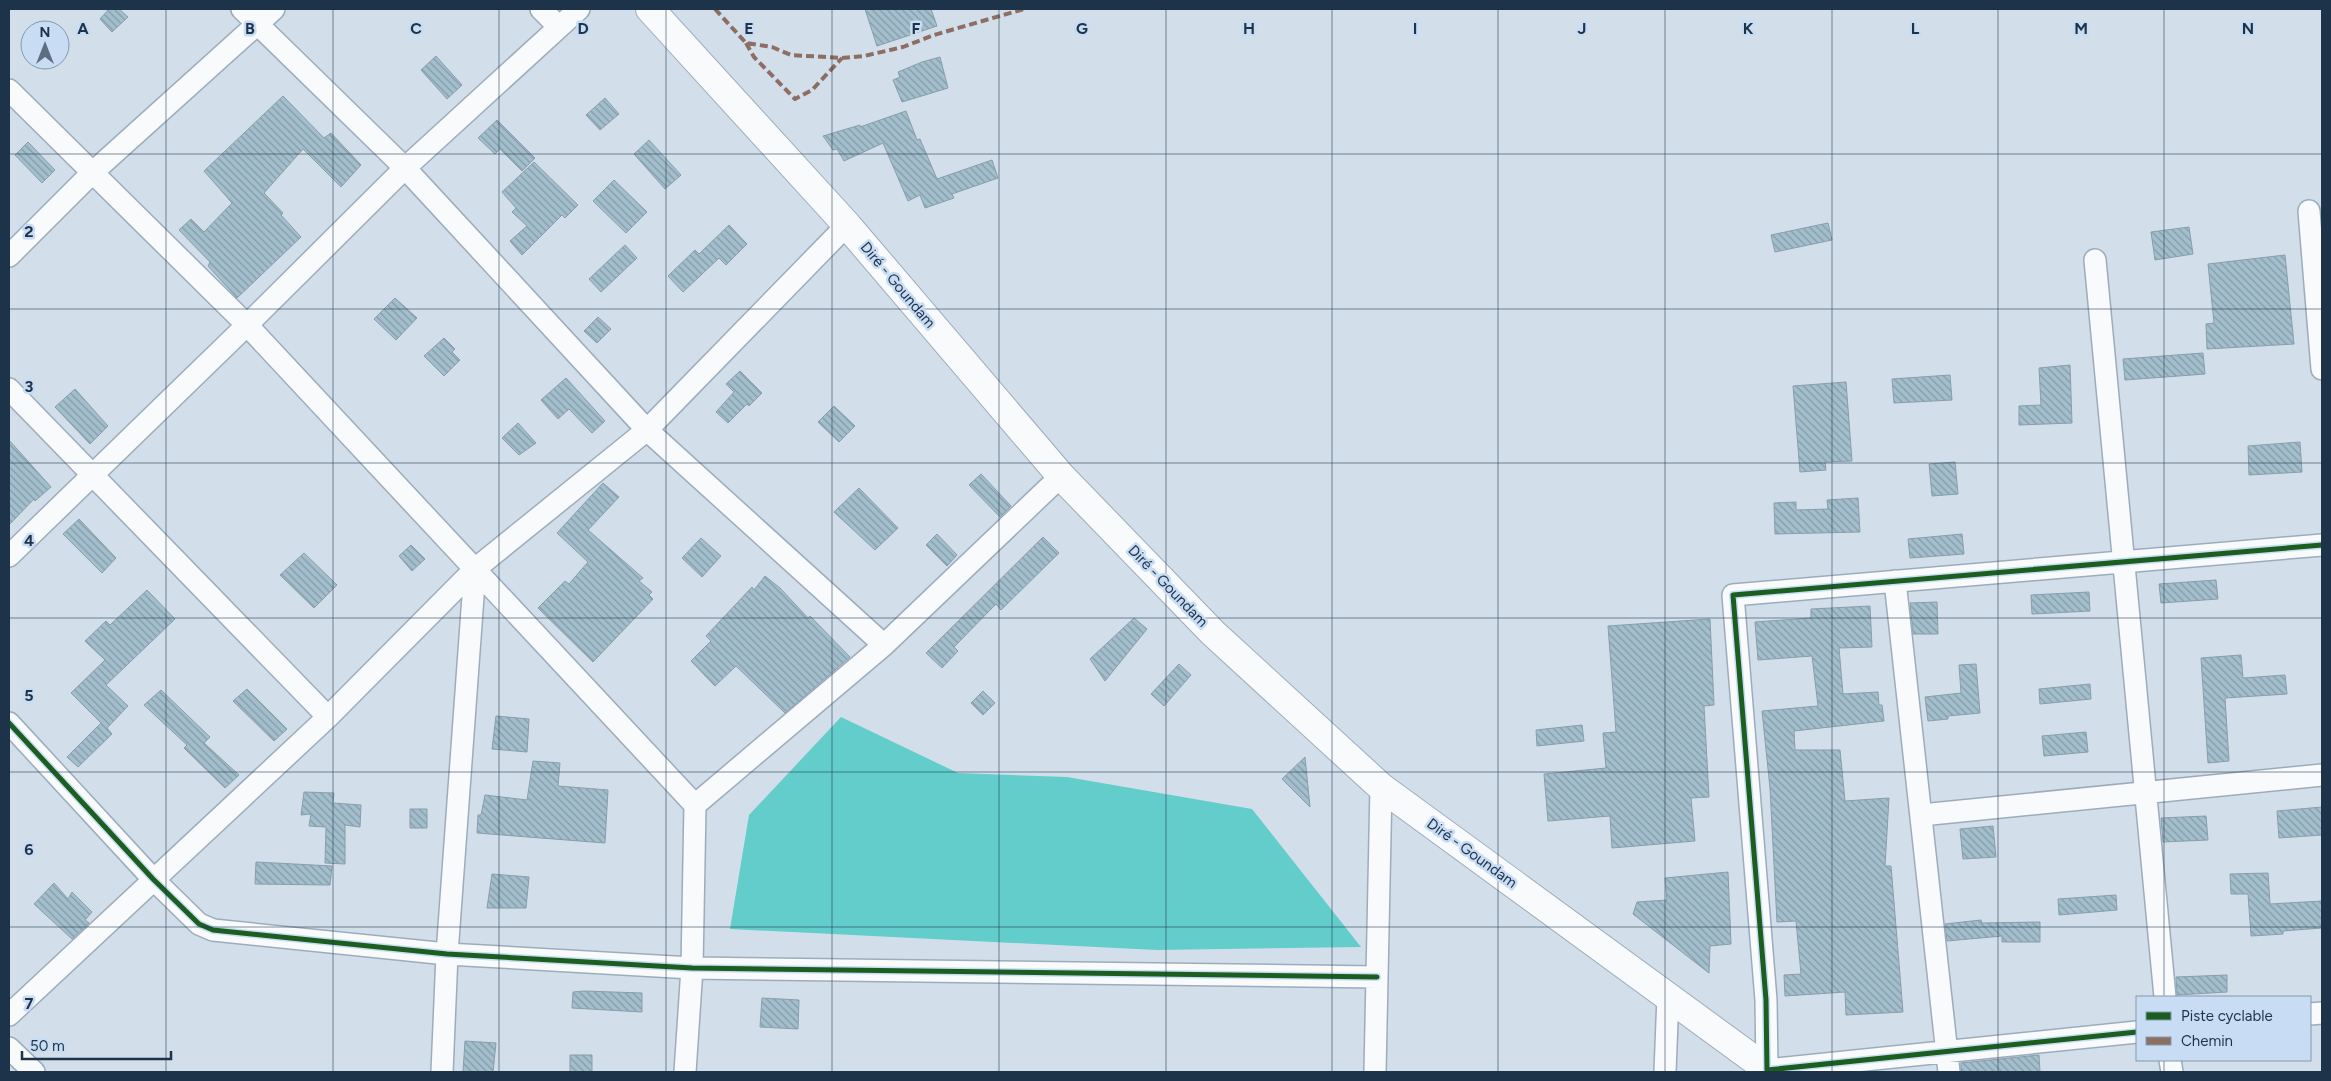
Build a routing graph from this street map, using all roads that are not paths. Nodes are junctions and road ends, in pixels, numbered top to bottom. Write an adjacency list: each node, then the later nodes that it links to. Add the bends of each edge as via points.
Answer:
1 (242, 9): 6 (street)
2 (274, 9): 6 (street)
3 (540, 9): 7 (street)
4 (579, 9): 7 (street)
5 (650, 9): 12 (main road, Diré - Goundam)
6 (259, 25): 9 (street); 10 (street)
7 (559, 26): 9 (street)
8 (9, 90): 10 (street)
9 (405, 168): 15 (street); 18 (street)
10 (92, 173): 13 (street); 15 (street)
11 (2309, 211): 16 (street)
12 (847, 224): 18 (street); 20 (main road, Diré - Goundam)
13 (9, 256)
14 (2095, 260): 23 (street)
15 (247, 325): 19 (street); 24 (street)
16 (2322, 369)
17 (9, 389): 19 (street)
18 (646, 430): 24 (street); 26 (street)
19 (93, 475): 22 (street); 27 (street)
20 (1061, 476): 26 (street); 30 (main road, Diré - Goundam, via 1213,633)
21 (2322, 545): 23 (street)
22 (9, 556)
23 (2124, 562): 25 (street); 31 (street)
24 (475, 569): 27 (street); 32 (street); 35 (street)
25 (1896, 581): 33 (street); 44 (street, via 1733,595)
26 (884, 646): 32 (street)
27 (328, 717): 34 (street)
28 (9, 723): 34 (street)
29 (2322, 775): 31 (street)
30 (1381, 787): 37 (street); 38 (main road, Diré - Goundam)
31 (2145, 793): 33 (street); 39 (street)
32 (695, 805): 36 (street)
33 (1921, 815): 43 (street)
34 (153, 879): 35 (street, via 199,924 213,930); 40 (street)
35 (447, 954): 36 (street); 46 (street)
36 (692, 968): 37 (street); 47 (street)
37 (1377, 977): 48 (street)
38 (1668, 996): 44 (main road, Diré - Goundam); 49 (street)
39 (2165, 996)
40 (9, 1015)
41 (2136, 1032): 43 (street)
42 (9, 1048): 45 (street)
43 (1946, 1051): 44 (street); 50 (street)
44 (1769, 1071)
45 (34, 1072)
46 (442, 1072)
47 (685, 1072)
48 (1375, 1072)
49 (1665, 1072)
50 (1949, 1072)

